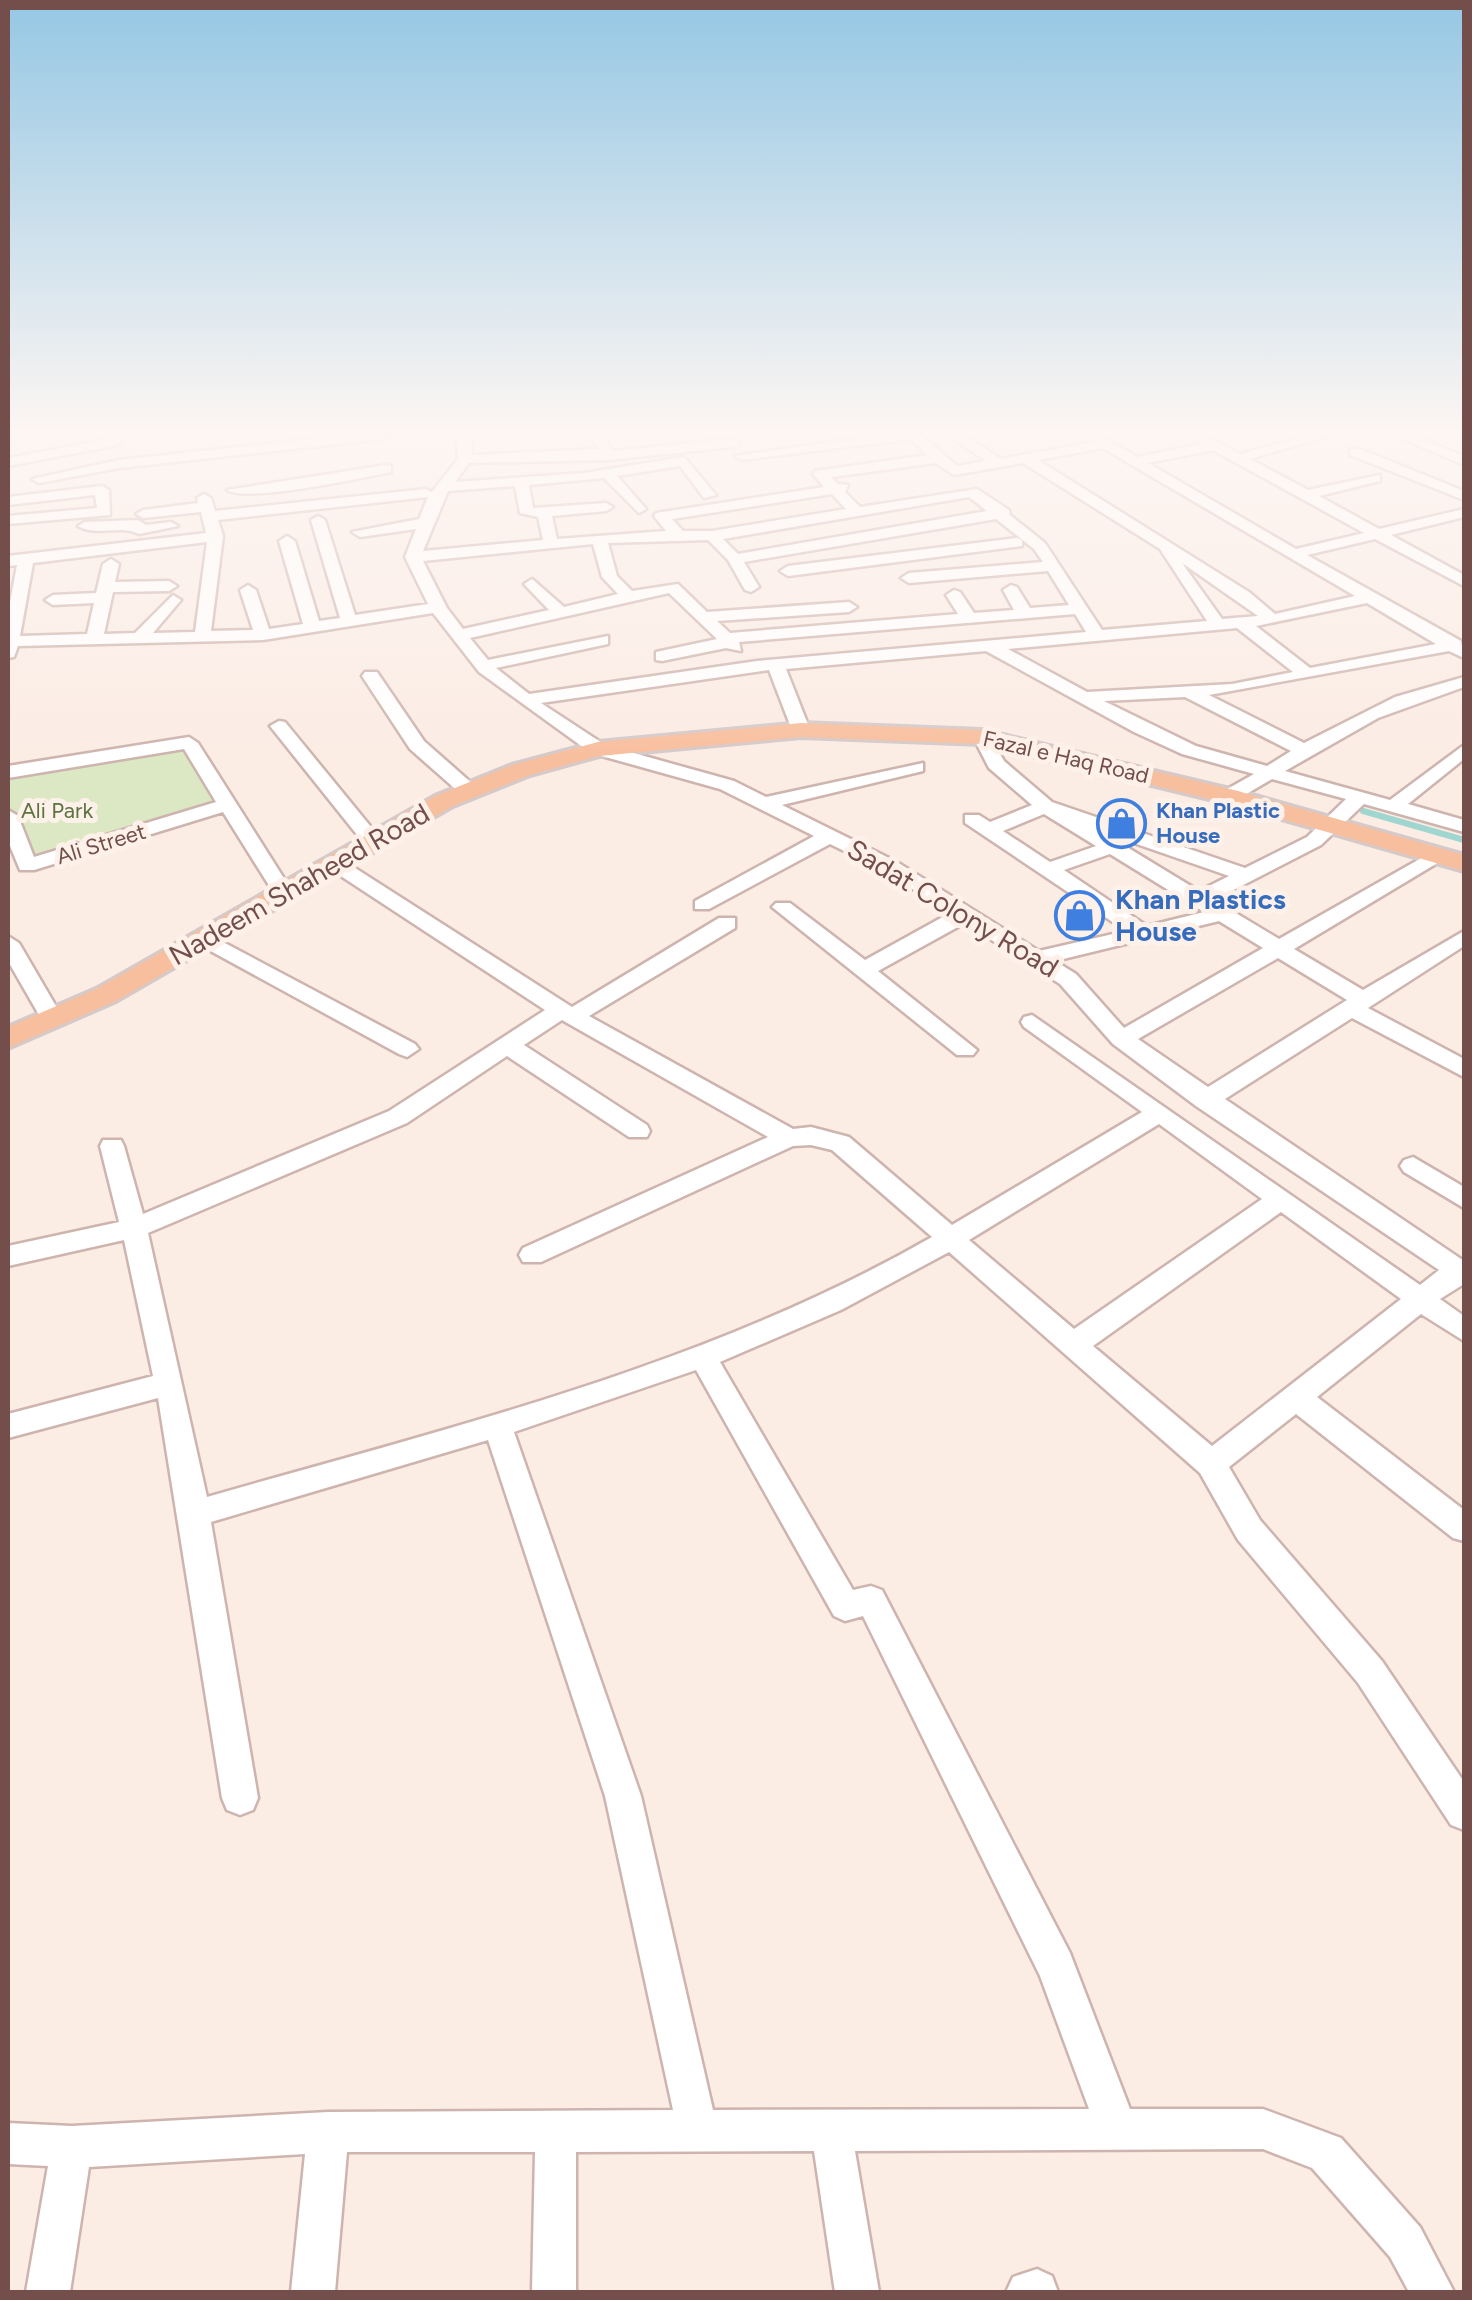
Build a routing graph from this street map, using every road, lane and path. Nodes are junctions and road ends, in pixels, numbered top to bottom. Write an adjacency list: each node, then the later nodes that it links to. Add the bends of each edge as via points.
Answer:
1 (99, 542): 23 (street)
2 (208, 542): 57 (street)
3 (287, 542): 51 (street)
4 (325, 542): 48 (street)
5 (418, 542): 20 (street)
6 (567, 542): 18 (street)
7 (599, 542): 37 (street, via 610,577)
8 (718, 542): 21 (street)
9 (836, 542): 21 (street)
10 (873, 542): 22 (street)
11 (1031, 542): 26 (street)
12 (1159, 542): 50 (street)
13 (1160, 542): 47 (street)
14 (1274, 542): 19 (street)
15 (1347, 542): 19 (street)
16 (1394, 542): 28 (street)
17 (1016, 543): 22 (street)
18 (551, 544): 20 (street)
19 (1294, 554): 38 (street)
20 (413, 557): 41 (street)
21 (735, 559): 31 (street)
22 (890, 559): 27 (street)
23 (26, 560): 24 (street); 35 (street)
24 (8, 561)
25 (110, 564): 34 (street)
26 (1054, 566): 29 (street); 42 (street)
27 (788, 571)
28 (1462, 577)
29 (909, 578)
30 (532, 584): 43 (street)
31 (751, 586)
32 (248, 590): 52 (street)
33 (1011, 590): 44 (street)
34 (104, 593): 39 (street); 54 (street); 55 (street, via 171,593)
35 (12, 594): 61 (street)
36 (954, 595): 46 (street)
37 (629, 597): 43 (street); 45 (street, via 672,587)
38 (1368, 598): 47 (street); 62 (street)
39 (52, 600)
40 (849, 606): 45 (street)
41 (438, 607): 48 (street); 53 (street)
42 (1081, 610): 44 (street); 56 (street)
43 (560, 612): 53 (street)
44 (1025, 614): 46 (street)
45 (703, 617): 59 (street)
46 (969, 618): 59 (street)
47 (1272, 620): 49 (street)
48 (349, 621): 51 (street)
49 (1240, 623): 50 (street); 67 (street)
50 (1218, 625): 56 (street)
51 (312, 627): 52 (street)
52 (263, 635): 57 (street)
53 (460, 635): 65 (street)
54 (95, 636): 55 (street); 61 (street)
55 (141, 636): 57 (street)
56 (1097, 636): 60 (street)
57 (202, 639)
58 (602, 640): 65 (street)
59 (727, 640): 63 (street); 66 (street)
60 (988, 644): 64 (street); 72 (street)
61 (9, 645)
62 (1460, 647): 67 (street)
63 (662, 656)
64 (776, 664): 66 (street); 76 (street)
65 (484, 666): 73 (street)
66 (756, 666): 73 (street)
67 (1306, 674): 71 (street)
68 (371, 676): 84 (street, via 417,745)
69 (1464, 682): 70 (street)
70 (1433, 688): 74 (street); 79 (street)
71 (1186, 691): 72 (street); 79 (street)
72 (1085, 696): 83 (street, via 1189,750)
73 (525, 700): 78 (street)
74 (1464, 701)
75 (280, 726): 95 (street)
76 (801, 730): 77 (main road, Fazal e Haq Road); 78 (main road, Fazal e Haq Road)
77 (982, 736): 85 (main road, Fazal e Haq Road); 89 (street, via 996,764)
78 (598, 750): 84 (main road, Nadeem Shaheed Road); 87 (street, Sadat Colony Road, via 678,768)
79 (1303, 750): 83 (street)
80 (1464, 750): 90 (street)
81 (916, 767): 87 (street)
82 (8, 772): 88 (street, via 189,744)
83 (1272, 772): 85 (street); 86 (street)
84 (468, 790): 95 (main road, Nadeem Shaheed Road)
85 (1229, 796): 93 (main road, Fazal e Haq Road)
86 (1361, 796): 90 (street); 93 (street)
87 (768, 802): 94 (street, Sadat Colony Road)
88 (226, 805): 99 (street, Ali Street); 103 (street)
89 (1045, 806): 96 (street); 100 (street, via 981,825); 101 (street)
90 (1394, 806): 92 (street)
91 (8, 816): 99 (street, Ali Street)
92 (1464, 826)
93 (1333, 827): 97 (main road, Fazal e Haq Road); 101 (street)
94 (831, 834): 105 (street); 107 (street, Sadat Colony Road)
95 (374, 842): 98 (main road, Nadeem Shaheed Road)
96 (1109, 848): 100 (street); 104 (street)
97 (1452, 860): 114 (street)
98 (334, 863): 103 (main road, Nadeem Shaheed Road); 118 (street)
99 (27, 866): 102 (street)
100 (1048, 870): 110 (street)
101 (1243, 874): 104 (street)
102 (8, 880)
103 (282, 892): 112 (main road, Nadeem Shaheed Road)
104 (1199, 899): 108 (street)
105 (702, 904)
106 (784, 908): 116 (street)
107 (965, 914): 115 (street, Sadat Colony Road); 116 (street)
108 (1220, 915): 110 (street); 114 (street)
109 (727, 924): 118 (street)
110 (1144, 933): 115 (street)
111 (1464, 936): 117 (street)
112 (204, 938): 119 (main road, Nadeem Shaheed Road); 124 (street)
113 (8, 943): 119 (street)
114 (1275, 950): 117 (street); 122 (street)
115 (1038, 958): 122 (street, Sadat Colony Road, via 1068,979)
116 (863, 970): 125 (street)
117 (1357, 1004): 126 (street); 127 (street)
118 (567, 1013): 123 (street); 130 (street)
119 (52, 1020): 121 (main road, Nadeem Shaheed Road)
120 (1032, 1022): 128 (street)
121 (8, 1038)
122 (1121, 1039): 127 (street, Sadat Colony Road)
123 (507, 1045): 129 (street); 135 (street, via 398,1118)
124 (408, 1049)
125 (965, 1050)
126 (1464, 1069)
127 (1205, 1100): 139 (street, Sadat Colony Road)
128 (1160, 1113): 134 (street); 136 (street)
129 (638, 1131)
130 (789, 1138): 136 (street, via 840,1143); 137 (street)
131 (112, 1146): 135 (street)
132 (1413, 1166): 133 (street)
133 (1464, 1199)
134 (1281, 1200): 140 (street); 142 (street)
135 (136, 1228): 138 (street); 144 (street)
136 (948, 1237): 142 (street); 143 (street, via 785,1324)
137 (532, 1255)
138 (8, 1256)
139 (1461, 1272): 140 (street)
140 (1422, 1300): 141 (street); 145 (street)
141 (1464, 1330)
142 (1073, 1345): 148 (street)
143 (702, 1356): 146 (street); 153 (street, via 845,1606 871,1600 1056,1967)
144 (168, 1383): 147 (street); 149 (street)
145 (1297, 1398): 148 (street); 150 (street)
146 (496, 1424): 149 (street); 157 (street, via 624,1796)
147 (8, 1426)
148 (1211, 1464): 152 (street, via 1249,1530 1370,1672)
149 (196, 1513): 151 (street)
150 (1464, 1528)
151 (240, 1798)
152 (1464, 1812)
153 (1117, 2129): 154 (street); 164 (street, via 1263,2128 1326,2153 1405,2242)
154 (830, 2130): 157 (street); 163 (street)
155 (328, 2132): 156 (street); 159 (street); 161 (street)
156 (556, 2132): 157 (street); 162 (street)
157 (698, 2132)
158 (8, 2144): 159 (street)
159 (72, 2147): 160 (street)
160 (48, 2292)
161 (313, 2292)
162 (554, 2292)
163 (857, 2292)
164 (1432, 2292)

